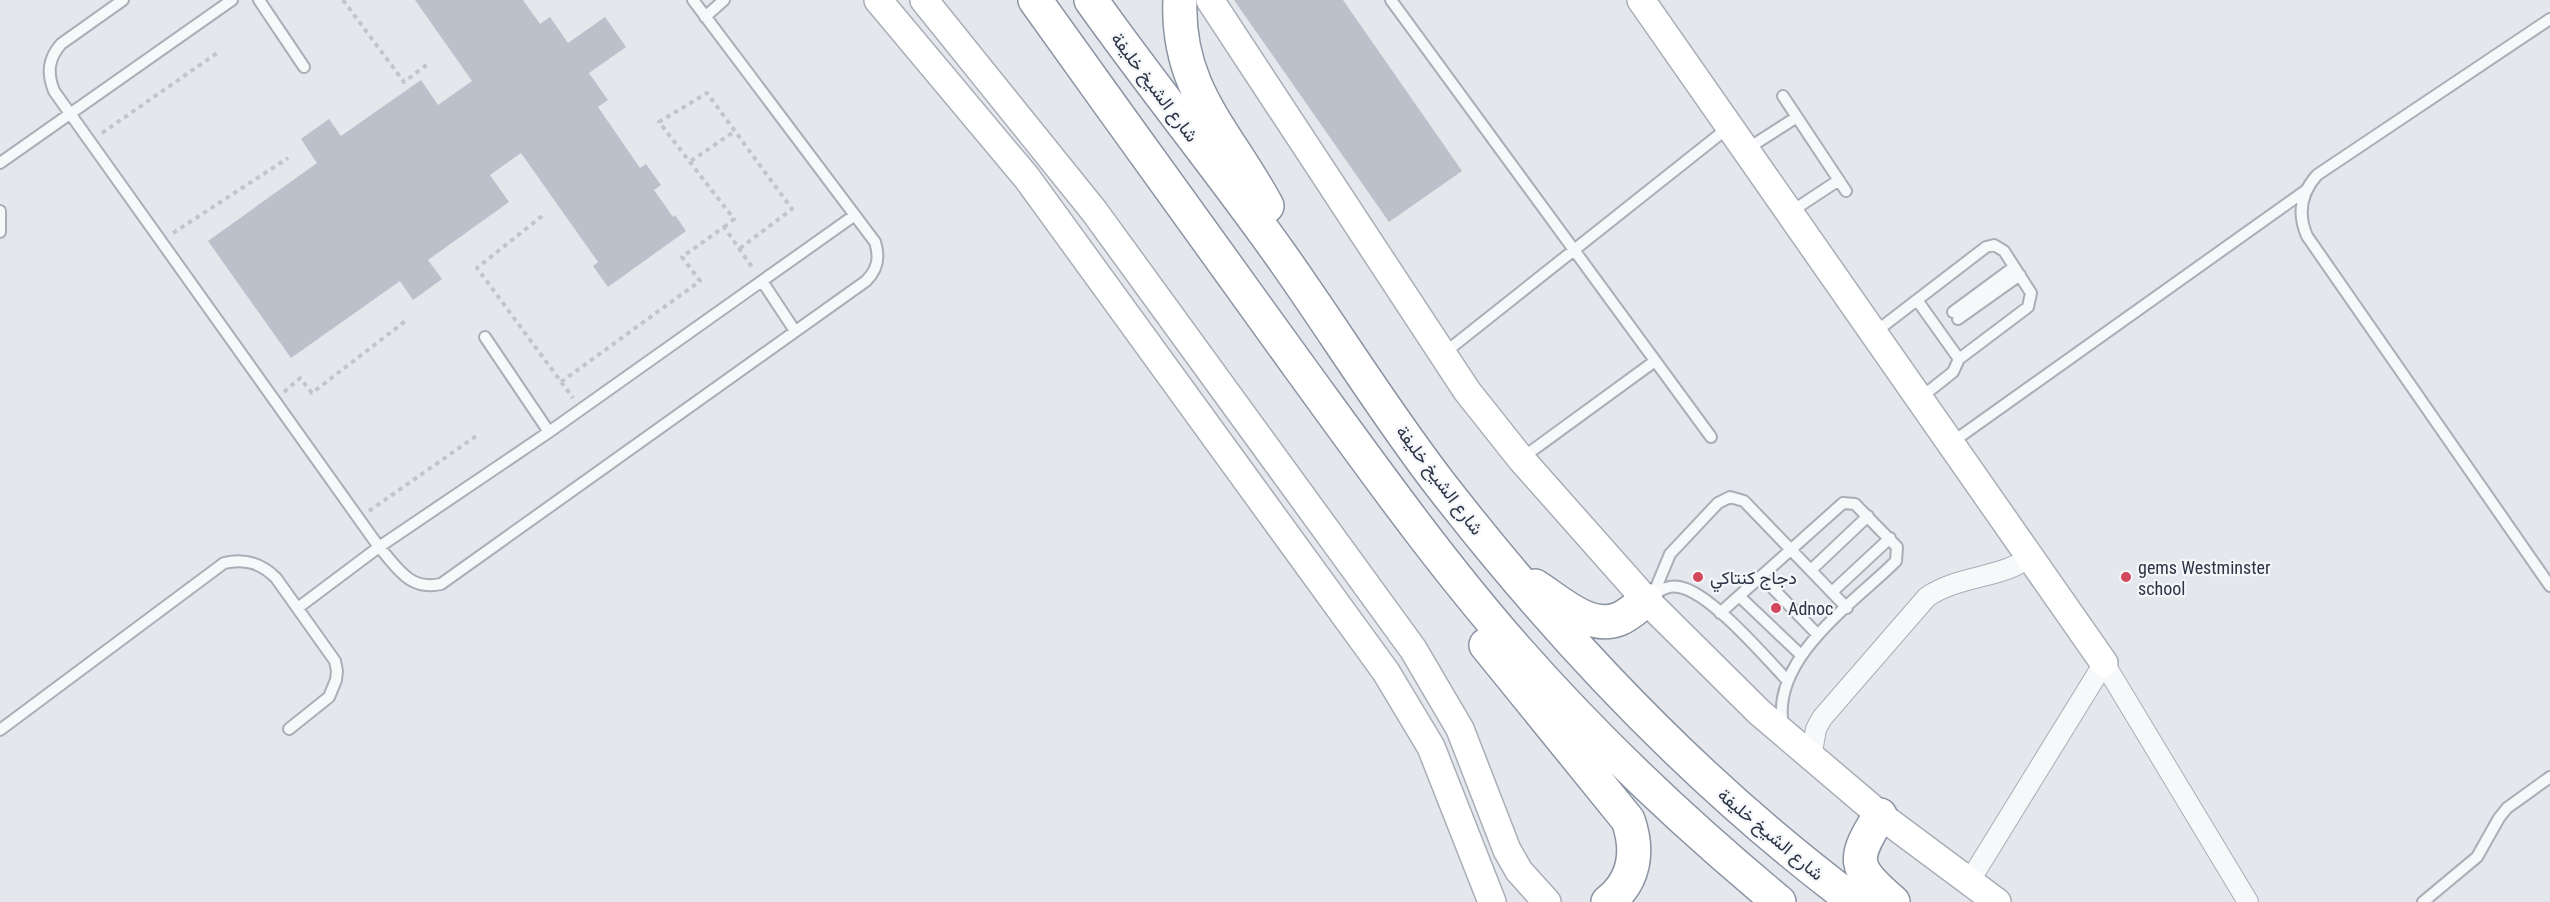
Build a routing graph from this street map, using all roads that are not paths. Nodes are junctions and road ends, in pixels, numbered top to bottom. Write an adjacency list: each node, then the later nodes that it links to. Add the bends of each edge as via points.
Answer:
1 (123, 0): 18 (lane, via 61,44 50,60 54,92)
2 (232, 0): 18 (lane)
3 (260, 0): 16 (lane)
4 (693, 0): 14 (lane)
5 (724, 0): 14 (lane)
6 (878, 0): 23 (street)
7 (924, 0): 28 (street)
8 (1035, 0): 56 (highway)
9 (1091, 0): 33 (highway, شارع الشيخ خليفة)
10 (1180, 0): 33 (highway, via 1181,42 1190,76 1268,207)
11 (1210, 0): 41 (street)
12 (1391, 0): 32 (lane)
13 (1641, 0): 20 (street)
14 (705, 17): 30 (lane)
15 (2550, 19): 26 (lane, via 2317,174)
16 (304, 67)
17 (1783, 96): 19 (lane)
18 (71, 115): 22 (lane); 51 (lane)
19 (1797, 117): 21 (lane); 24 (lane)
20 (1729, 127): 21 (street); 32 (lane)
21 (1745, 151): 29 (street)
22 (0, 163)
23 (1027, 178): 28 (street, via 1078,223 1087,225); 76 (street, via 1403,697 1431,747)
24 (1839, 180): 25 (lane); 29 (lane)
25 (1846, 191)
26 (2305, 191): 47 (lane); 58 (lane, via 2301,218 2307,236)
27 (0, 211): 31 (lane)
28 (1094, 211): 77 (street, via 1424,666 1460,729 1508,850 1519,871)
29 (1789, 213): 39 (street)
30 (855, 215): 35 (lane); 38 (lane, via 878,250 873,274)
31 (0, 232)
32 (1575, 250): 41 (lane); 43 (lane)
33 (1278, 251): 54 (highway, شارع الشيخ خليفة, via 1438,481)
34 (2017, 271): 36 (lane, via 2001,248 1990,245); 37 (lane); 42 (lane, via 2031,293 2028,307)
35 (762, 282): 38 (lane); 45 (lane)
36 (1917, 300): 39 (lane); 42 (lane)
37 (1956, 316)
38 (795, 331): 51 (lane, via 441,584 413,583)
39 (1873, 334): 44 (street)
40 (485, 337): 45 (lane)
41 (1443, 354): 48 (street)
42 (1959, 359): 44 (lane, via 1953,372)
43 (1655, 361): 46 (lane); 48 (lane)
44 (1918, 399): 47 (street)
45 (549, 432): 51 (lane)
46 (1712, 438)
47 (1950, 444): 53 (street)
48 (1521, 459): 61 (street)
49 (1868, 516): 50 (lane); 52 (lane, via 1855,504 1843,503); 55 (lane)
50 (1890, 538): 59 (lane); 63 (lane, via 1898,552 1896,561)
51 (379, 547): 62 (lane)
52 (1791, 549): 55 (lane); 57 (lane); 61 (lane, via 1744,501 1724,499 1670,554)
53 (2030, 556): 67 (street); 72 (street, via 2009,569 1949,584 1918,606 1822,718 1816,729)
54 (1504, 565): 61 (highway, via 1588,619 1621,618); 80 (highway, شارع الشيخ خليفة, via 1634,710 1768,833)
55 (1811, 570): 59 (lane)
56 (1454, 576): 78 (highway, via 1496,660 1628,820 1635,847 1634,861 1623,887); 79 (highway, via 1579,718 1687,822)
57 (1761, 576): 60 (lane); 65 (lane)
58 (2550, 586)
59 (1832, 592): 63 (lane)
60 (1739, 596): 64 (lane); 66 (lane)
61 (1650, 597): 64 (lane, via 1665,587 1680,587); 71 (street, via 1701,657)
62 (298, 607): 69 (lane, via 335,662 336,680 329,697); 70 (lane, via 264,567 245,560 225,563)
63 (1847, 608): 65 (lane)
64 (1720, 613): 68 (lane)
65 (1818, 635): 66 (lane)
66 (1801, 655): 68 (lane)
67 (2104, 663): 75 (street); 83 (street)
68 (1788, 681): 71 (lane, via 1782,708)
69 (289, 729)
70 (0, 730)
71 (1785, 735): 72 (street)
72 (1812, 758): 74 (street)
73 (2550, 777): 84 (lane, via 2507,808 2477,857)
74 (1881, 815): 75 (street); 81 (highway, via 1865,839 1860,859 1866,878)
75 (1969, 882): 82 (street)
76 (1492, 902)
77 (1547, 902)
78 (1608, 902)
79 (1779, 902)
80 (1854, 902)
81 (1893, 902)
82 (1997, 902)
83 (2248, 902)
84 (2423, 902)

